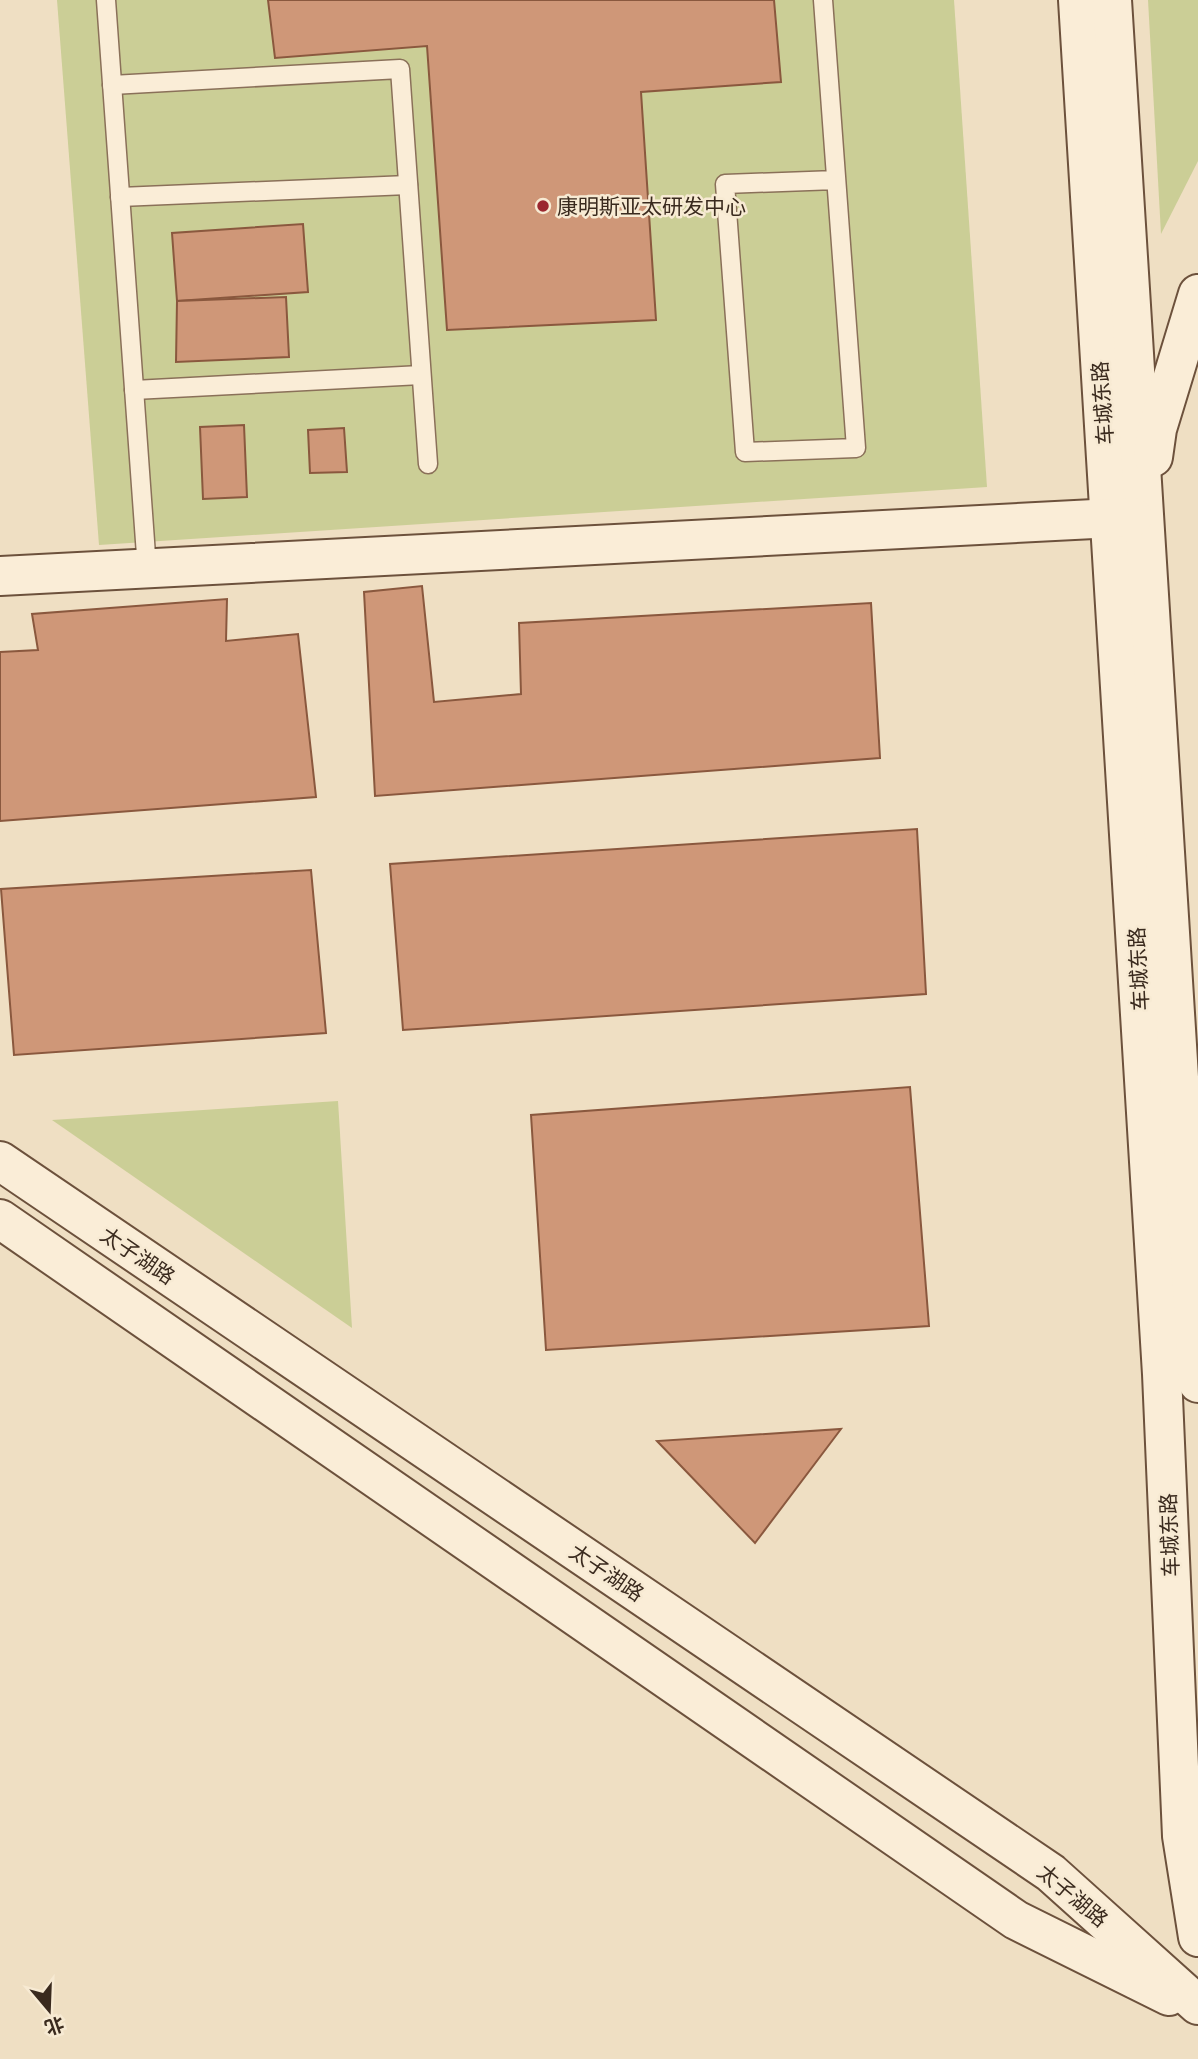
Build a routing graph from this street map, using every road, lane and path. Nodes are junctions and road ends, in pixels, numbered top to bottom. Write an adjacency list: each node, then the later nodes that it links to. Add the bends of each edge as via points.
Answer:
1 (106, 0): 5 (lane)
2 (823, 0): 6 (lane)
3 (1078, 0): 13 (main road, 车城东路)
4 (1112, 0): 13 (main road, 车城东路)
5 (112, 85): 7 (lane, via 400,69); 8 (lane)
6 (836, 180): 6 (lane, via 856,448 745,452 725,184)
7 (408, 186): 8 (lane); 10 (lane)
8 (120, 197): 11 (lane)
9 (1198, 294): 13 (main road)
10 (421, 375): 11 (lane); 12 (lane)
11 (134, 390): 14 (lane)
12 (428, 464)
13 (1127, 517): 14 (main road); 18 (main road, 车城东路); 20 (main road, 车城东路, via 1182,1836)
14 (147, 569): 15 (main road)
15 (0, 576)
16 (0, 1161): 21 (main road, 太子湖路, via 1051,1873)
17 (0, 1219): 21 (main road, 太子湖路, via 1016,1920)
18 (1198, 1373): 19 (main road, 车城东路)
19 (1198, 1383)
20 (1198, 1937)
21 (1198, 2007)

